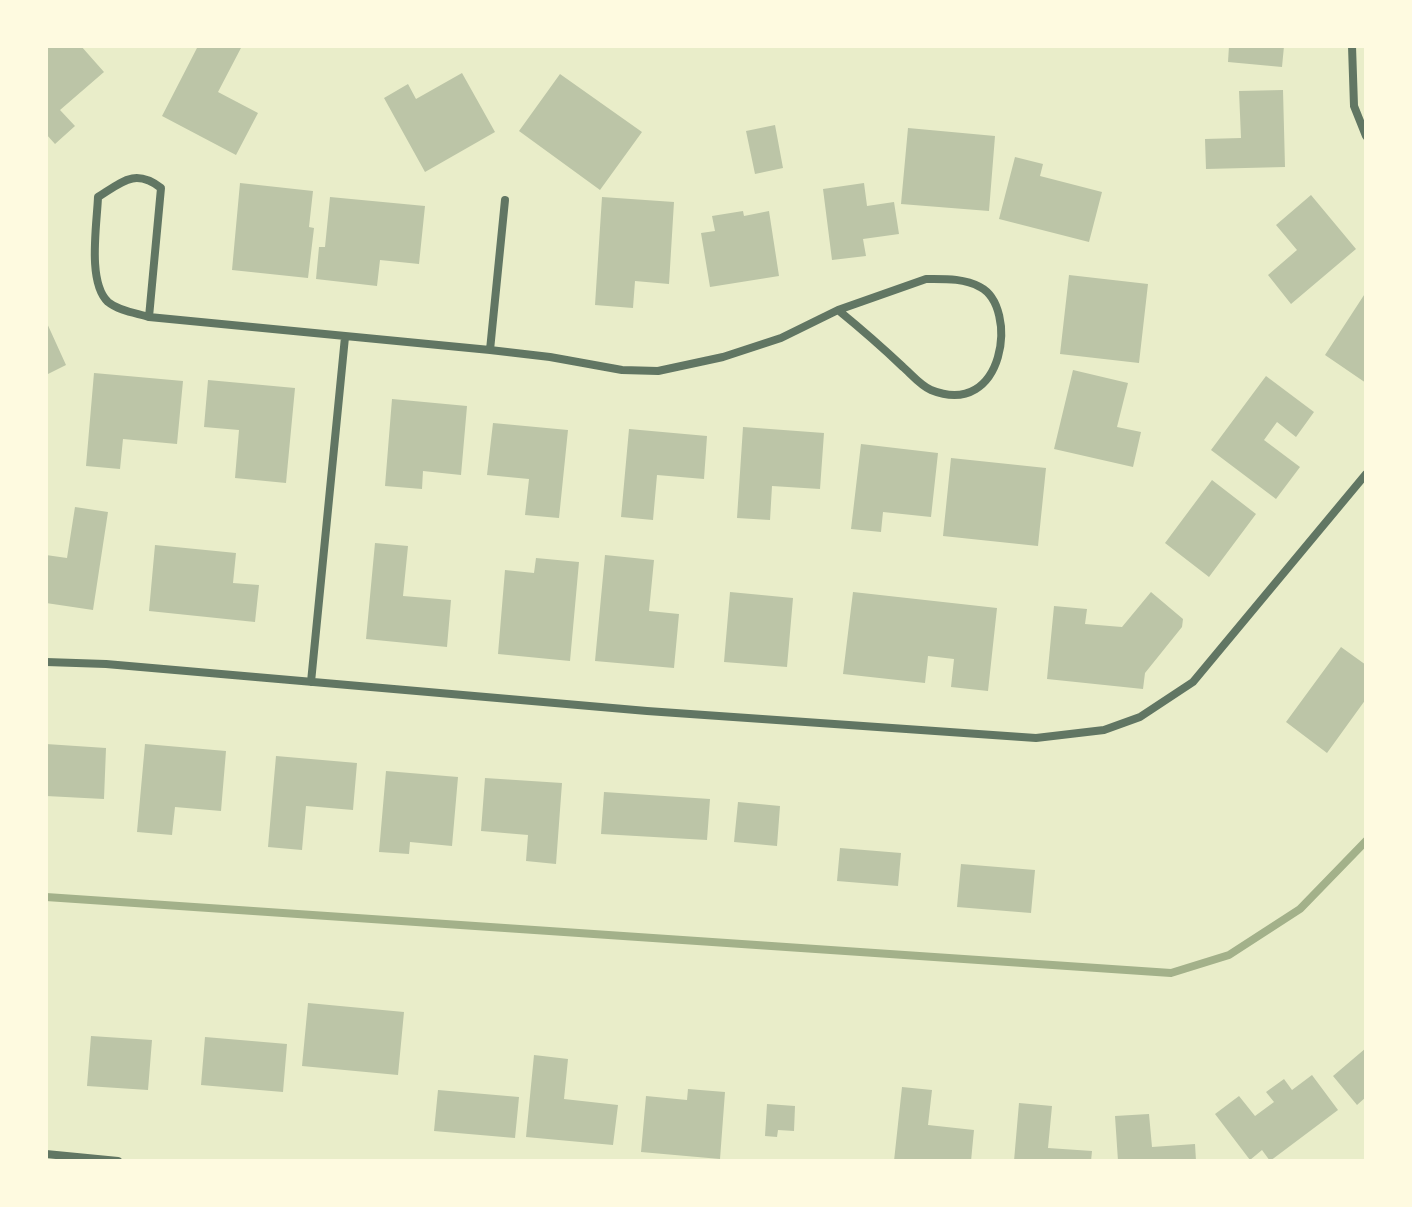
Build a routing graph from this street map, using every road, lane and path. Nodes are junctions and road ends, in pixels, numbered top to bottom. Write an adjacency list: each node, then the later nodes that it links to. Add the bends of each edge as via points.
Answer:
1 (1352, 46): 2 (street, via 1354,106)
2 (1366, 136)
3 (505, 200): 7 (street)
4 (838, 310): 4 (street, via 929,390 959,397 977,390 990,376 1001,349 997,304 982,287 952,279 926,279); 7 (street, via 781,338 658,371)
5 (149, 317): 5 (street, via 108,301 95,269 98,197 127,178 149,178 161,188); 6 (street)
6 (345, 337): 7 (street); 10 (street)
7 (490, 350)
8 (1366, 474): 10 (street, via 1193,682 1140,717 1104,730 1036,738)
9 (46, 662): 10 (street)
10 (311, 682)
11 (46, 1154): 12 (street)
12 (118, 1161)

